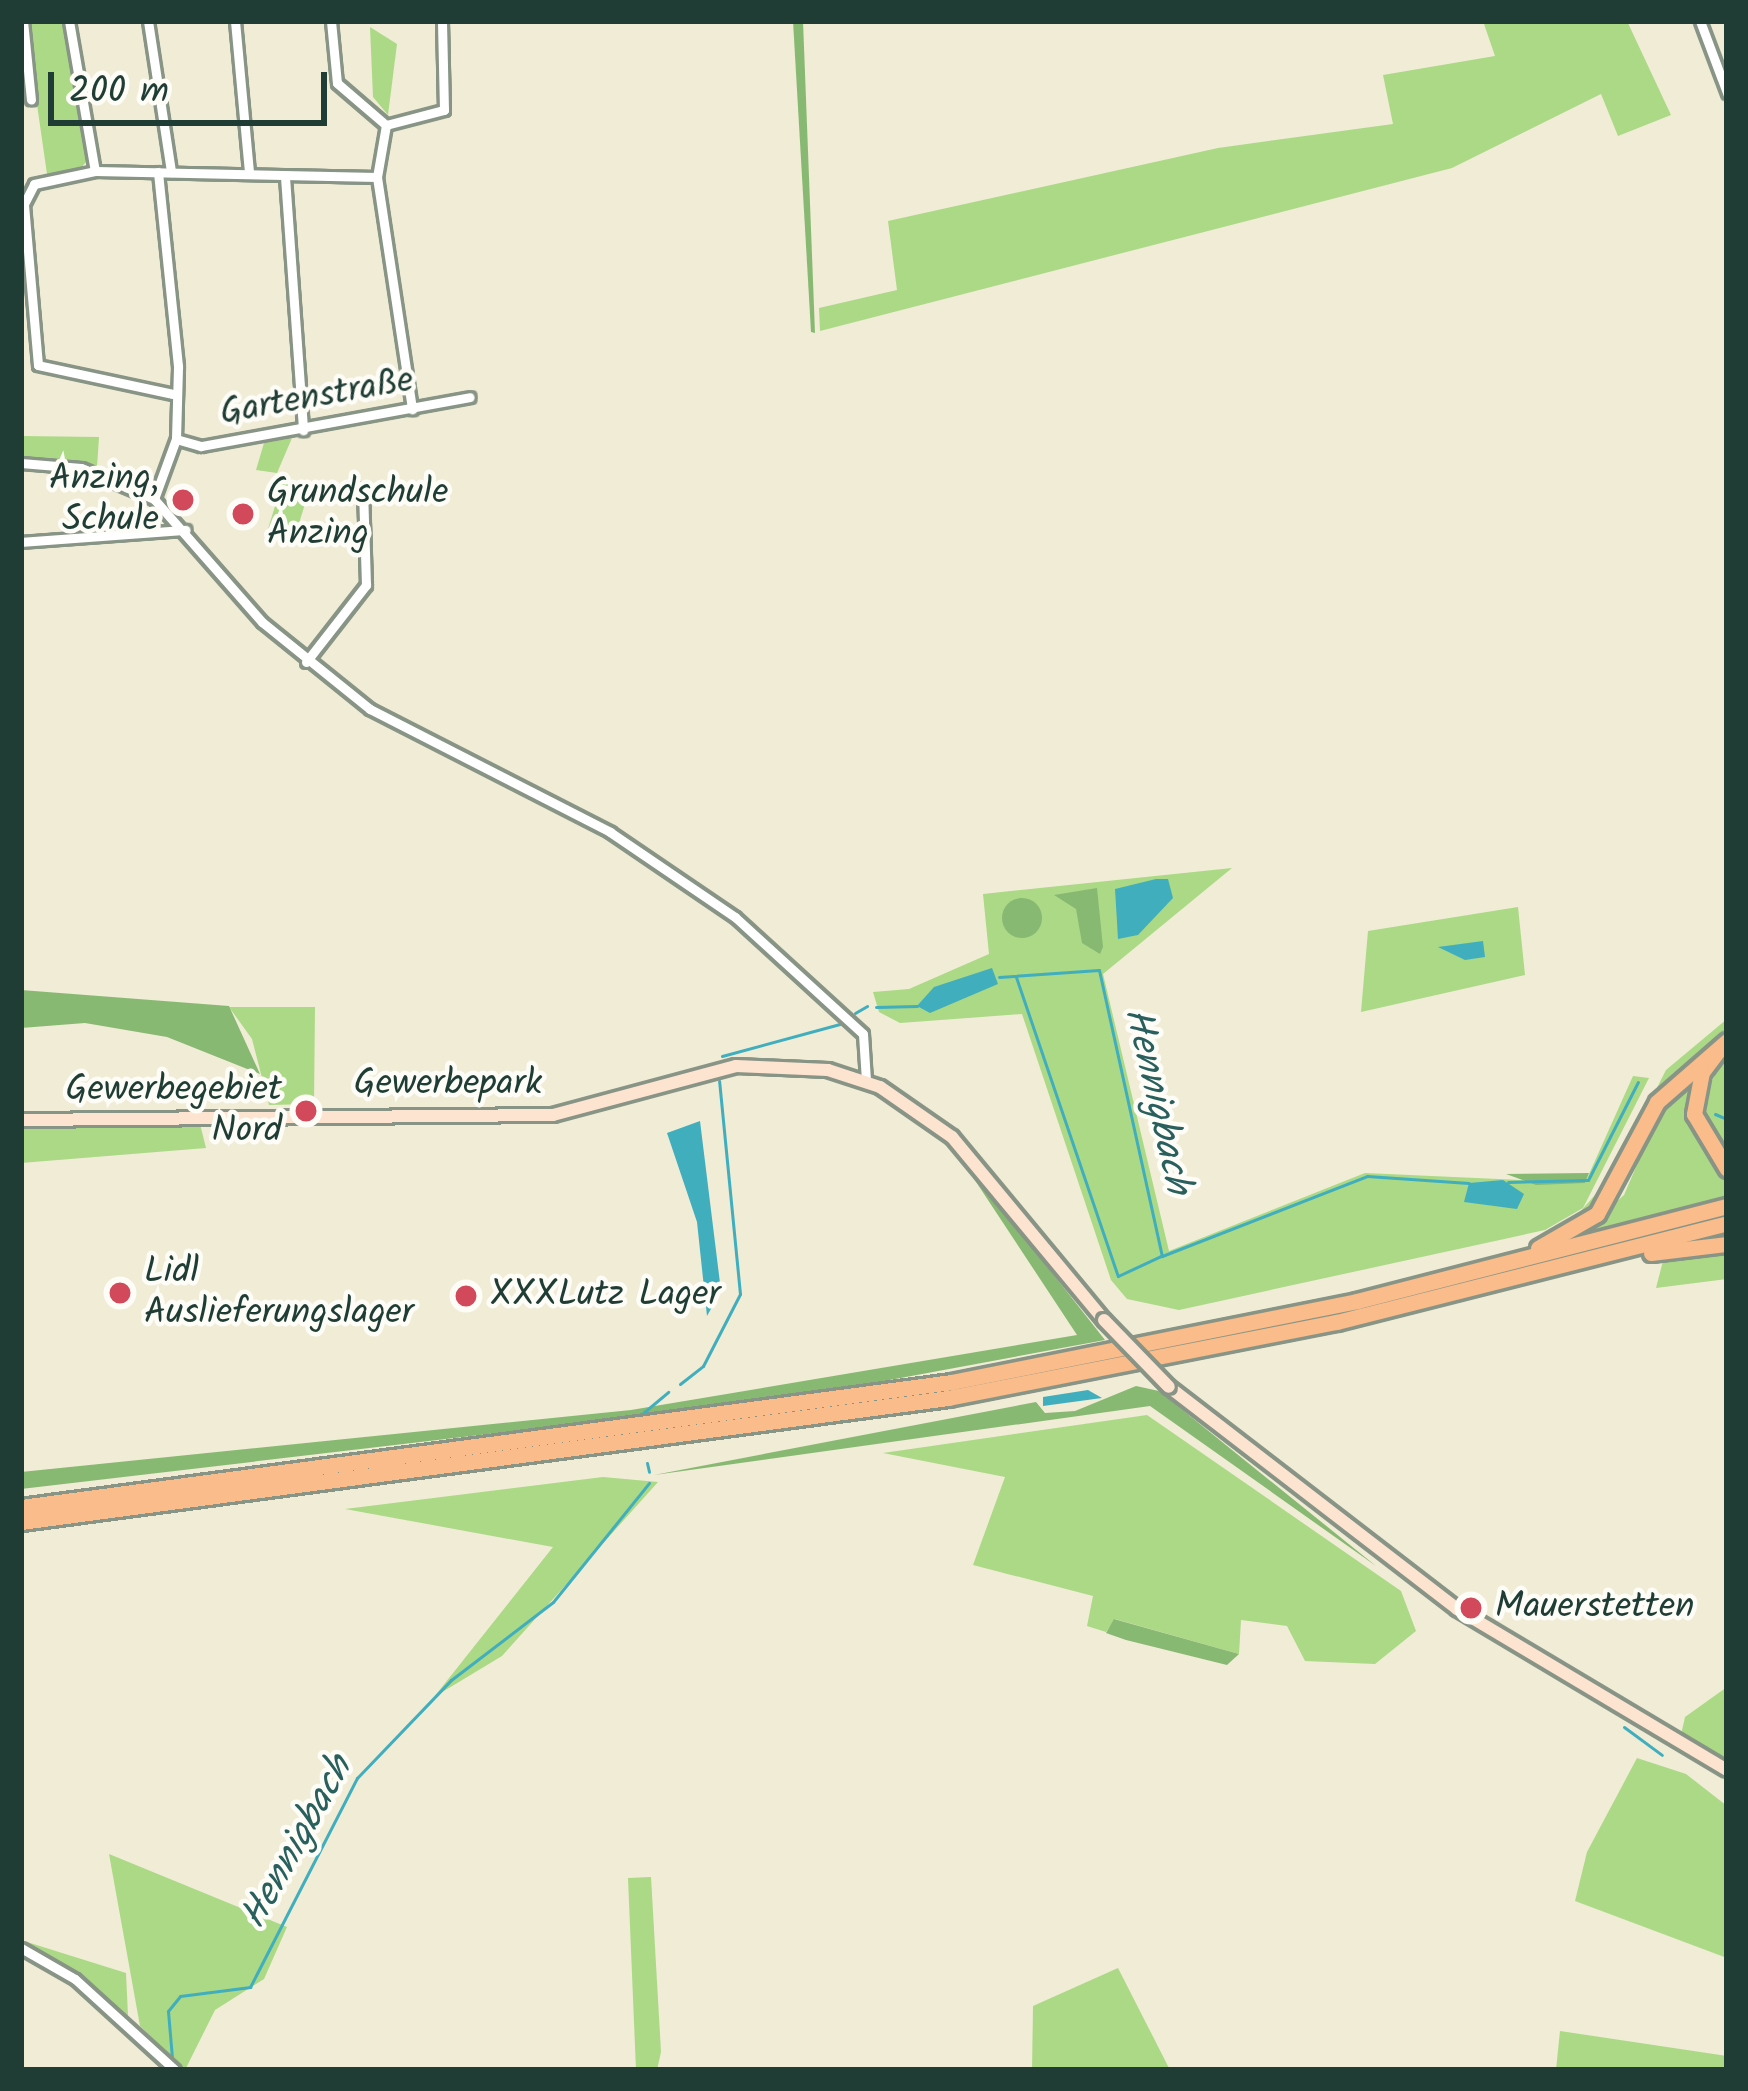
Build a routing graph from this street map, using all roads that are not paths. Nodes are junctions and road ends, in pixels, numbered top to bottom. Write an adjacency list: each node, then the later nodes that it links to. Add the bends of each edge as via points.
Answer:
1 (23, 21): 9 (street)
2 (69, 21): 12 (street)
3 (148, 21): 14 (street)
4 (235, 21): 11 (street)
5 (331, 21): 10 (street, via 337,83)
6 (442, 21): 10 (street, via 444,110)
7 (1700, 21): 8 (street)
8 (1727, 93)
9 (31, 100)
10 (386, 124): 16 (street)
11 (249, 171): 14 (street); 15 (street)
12 (95, 172): 13 (street); 17 (street, via 42,179 25,197 38,365)
13 (158, 172): 14 (street); 17 (street)
14 (171, 172)
15 (285, 177): 16 (street); 20 (street)
16 (377, 177): 19 (street)
17 (173, 394): 21 (street)
18 (470, 397): 19 (street, Gartenstraße)
19 (412, 409): 20 (street, Gartenstraße)
20 (303, 430): 21 (street, Gartenstraße, via 192,447)
21 (176, 439): 24 (street)
22 (21, 463): 24 (street, via 81,468)
23 (363, 488): 27 (street, via 366,585)
24 (154, 499): 25 (street)
25 (186, 530): 26 (street); 27 (street)
26 (21, 542)
27 (306, 662): 29 (street, via 452,758 610,832 735,917 862,1034)
28 (1727, 1041): 31 (highway, via 1702,1072 1694,1114); 36 (highway, via 1657,1102 1597,1214)
29 (866, 1081): 30 (street, Gewerbepark, via 758,1064 553,1115); 39 (street, bridge, via 966,1151 1169,1387 1457,1609)
30 (21, 1120)
31 (1727, 1168)
32 (1727, 1206): 36 (highway)
33 (1727, 1222): 35 (highway)
34 (1727, 1244): 35 (highway)
35 (1595, 1259): 38 (highway, via 948,1398)
36 (1506, 1267): 37 (highway, via 952,1382)
37 (21, 1507)
38 (21, 1522)
39 (1727, 1771)
40 (21, 1948): 41 (street, via 75,1979)
41 (175, 2070)

